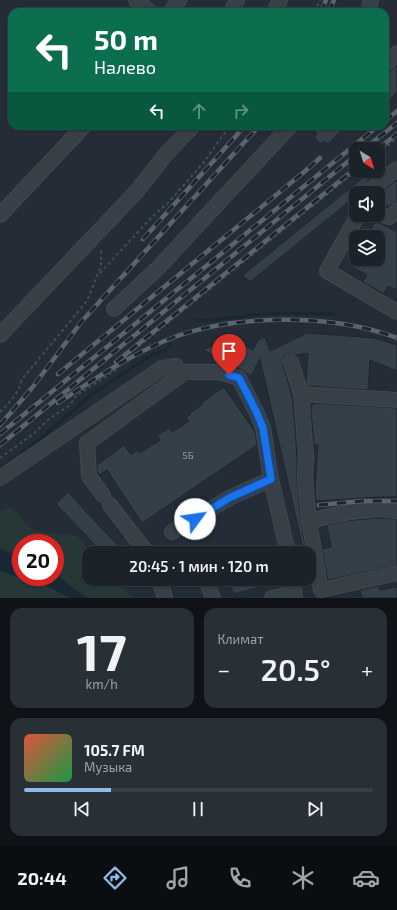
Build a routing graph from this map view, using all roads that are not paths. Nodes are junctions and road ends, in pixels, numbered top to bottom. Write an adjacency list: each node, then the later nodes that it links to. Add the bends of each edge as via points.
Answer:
1 (136, 0): 2 (lane)
2 (145, 8)
3 (397, 53): 4 (lane)
4 (389, 61)
5 (80, 130): 11 (lane)
6 (189, 130): 16 (lane, via 137,191)
7 (286, 130): 14 (lane, via 158,268)
8 (397, 169): 9 (lane)
9 (375, 186)
10 (397, 211): 12 (lane, via 389,217)
11 (0, 215)
12 (385, 216)
13 (354, 222): 15 (lane, via 327,271)
14 (114, 309)
15 (397, 312)
16 (0, 335)
17 (291, 362): 19 (lane)
18 (176, 366): 21 (lane, via 162,368)
19 (301, 394): 20 (lane); 24 (lane)
20 (397, 400)
21 (0, 478)
22 (271, 479): 25 (lane, via 229,498); 26 (lane, via 263,428 239,378 220,372 185,372 87,443 89,476); 27 (lane)
23 (397, 511): 24 (lane, via 376,508 343,512)
24 (309, 521): 28 (lane, via 321,590)
25 (172, 532)
26 (142, 546)
27 (286, 546)
28 (397, 573)
29 (161, 586): 31 (lane)
30 (291, 592): 32 (lane)
31 (165, 598)
32 (272, 598)

